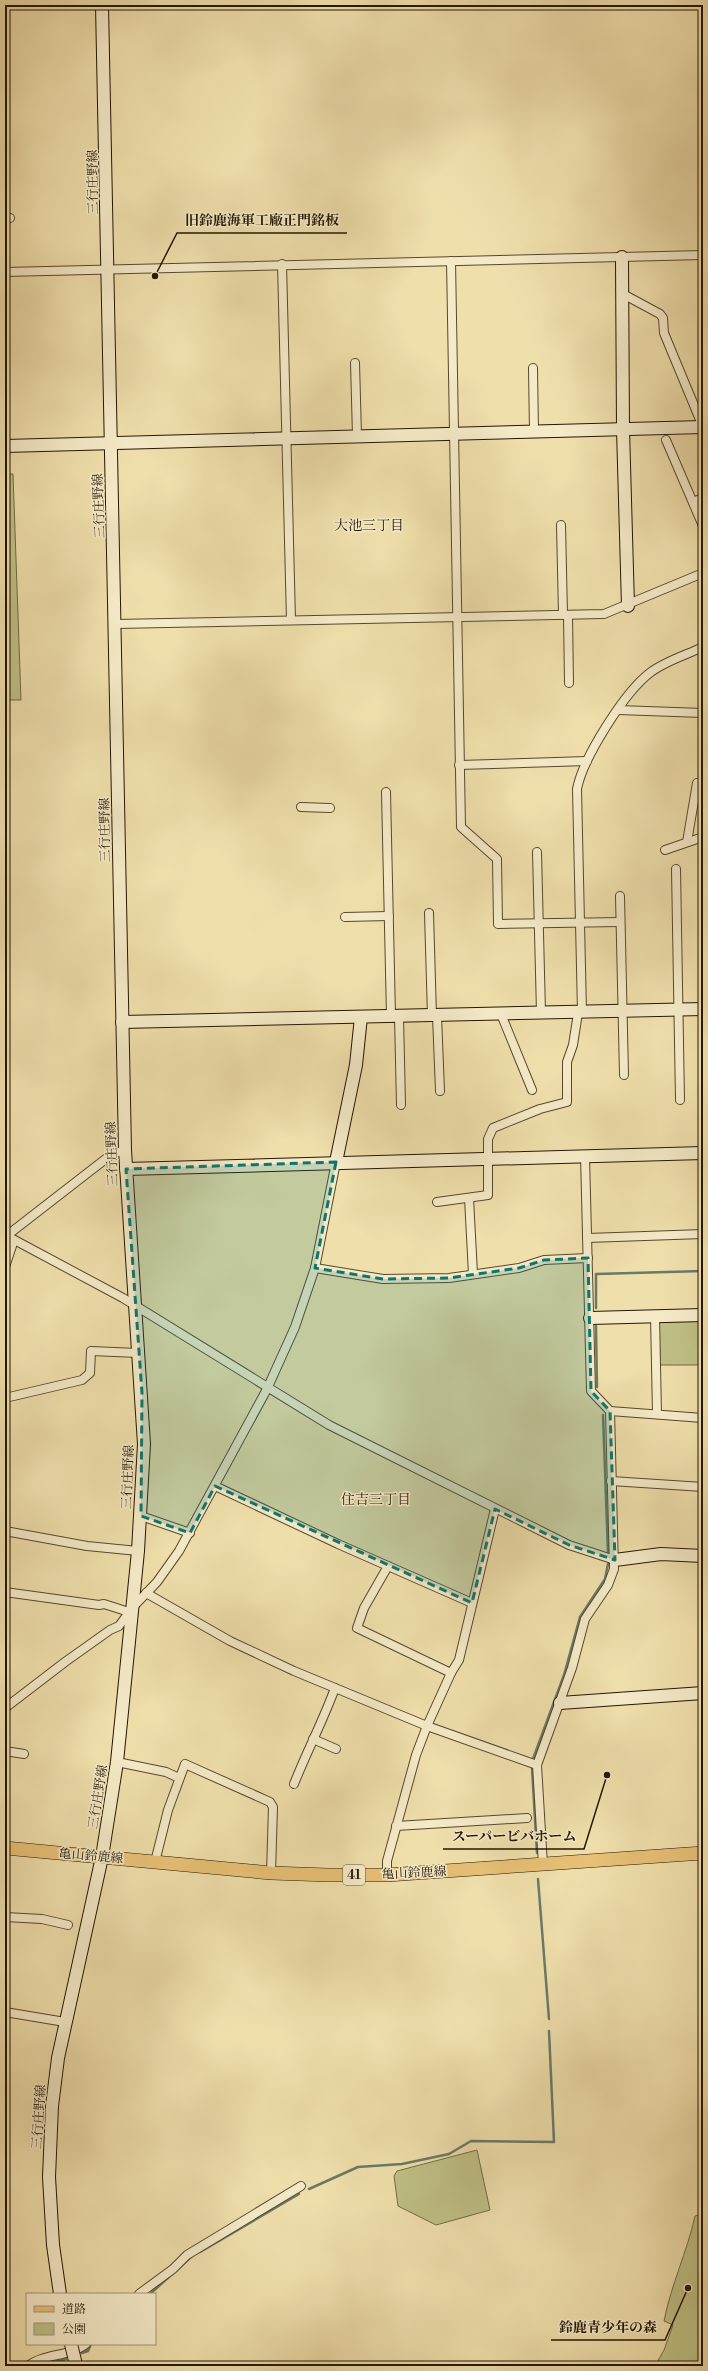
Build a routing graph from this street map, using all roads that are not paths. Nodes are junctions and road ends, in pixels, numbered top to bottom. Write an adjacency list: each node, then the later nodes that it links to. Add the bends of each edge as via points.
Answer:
1 (102, 5): 6 (street, 三行庄野線)
2 (703, 255): 3 (street)
3 (622, 257): 4 (street); 8 (street)
4 (451, 261): 5 (street); 14 (street)
5 (282, 264): 6 (street); 16 (street)
6 (108, 268): 7 (street); 18 (street, 三行庄野線)
7 (5, 272)
8 (621, 293): 11 (street, via 660,314 664,333); 12 (street)
9 (355, 363): 15 (street)
10 (533, 368): 13 (street)
11 (703, 427): 12 (street)
12 (623, 429): 13 (street); 25 (street)
13 (534, 432): 14 (street)
14 (454, 434): 15 (street); 27 (street)
15 (357, 436): 16 (street)
16 (287, 437): 18 (street); 28 (street)
17 (666, 440): 21 (street)
18 (111, 442): 19 (street); 29 (street, 三行庄野線)
19 (5, 446)
20 (703, 498): 21 (street)
21 (693, 502): 23 (street)
22 (561, 525): 26 (street)
23 (703, 526)
24 (703, 573): 25 (street)
25 (628, 606): 26 (street, via 604,614)
26 (565, 615): 27 (street); 31 (street)
27 (458, 617): 28 (street); 35 (street)
28 (291, 620): 29 (street)
29 (116, 624): 61 (street, 三行庄野線)
30 (703, 647): 32 (street, via 652,672 635,686)
31 (569, 683)
32 (618, 710): 33 (street); 34 (street)
33 (703, 713)
34 (587, 761): 35 (street); 49 (street, via 577,789)
35 (459, 765): 51 (street, via 461,827 498,858 498,924)
36 (703, 784): 41 (street, via 697,783)
37 (386, 792): 47 (street)
38 (301, 807): 39 (street)
39 (330, 808)
40 (703, 837): 41 (street)
41 (687, 842): 42 (street)
42 (665, 850)
43 (537, 852): 51 (street)
44 (676, 869): 52 (street)
45 (620, 896): 50 (street)
46 (429, 913): 59 (street)
47 (389, 916): 48 (street); 58 (street)
48 (345, 917)
49 (579, 922): 50 (street); 51 (street); 56 (street)
50 (620, 922): 54 (street)
51 (539, 923): 55 (street)
52 (678, 1009): 53 (street); 54 (street); 65 (street)
53 (703, 1009)
54 (623, 1011): 56 (street); 62 (street)
55 (541, 1013): 56 (street); 57 (street)
56 (580, 1013): 70 (street, via 567,1062 567,1102 540,1109 493,1128 488,1139)
57 (501, 1014): 59 (street); 63 (street)
58 (395, 1016): 59 (street); 60 (street); 66 (street)
59 (435, 1016): 64 (street)
60 (361, 1017): 61 (street); 71 (street, via 356,1065)
61 (122, 1022): 67 (street, 三行庄野線)
62 (624, 1075)
63 (532, 1090)
64 (440, 1091)
65 (680, 1100)
66 (401, 1105)
67 (125, 1150): 72 (street, 三行庄野線); 76 (street, via 112,1154)
68 (703, 1153): 69 (street)
69 (585, 1156): 70 (street); 77 (street)
70 (488, 1158): 71 (street); 73 (street, via 488,1195)
71 (336, 1162): 72 (street); 80 (street)
72 (126, 1169): 82 (street, 三行庄野線)
73 (469, 1198): 74 (street); 81 (street)
74 (437, 1202)
75 (703, 1234): 77 (street)
76 (9, 1238): 79 (street); 82 (street)
77 (587, 1238): 78 (street)
78 (588, 1258): 81 (street, via 544,1260 519,1268); 85 (street)
79 (5, 1267)
80 (315, 1268): 81 (street, via 383,1279 449,1278); 87 (street, via 295,1327)
81 (473, 1274)
82 (135, 1306): 86 (street, 三行庄野線); 87 (street)
83 (703, 1315): 84 (street)
84 (655, 1316): 85 (street); 90 (street)
85 (590, 1318): 89 (street, via 591,1391)
86 (138, 1353): 88 (street, via 91,1351 90,1373 82,1380); 96 (street, 三行庄野線, via 144,1444)
87 (267, 1389): 93 (street); 95 (street, via 329,1425)
88 (5, 1398)
89 (610, 1411): 90 (street); 92 (street)
90 (657, 1414): 91 (street)
91 (703, 1418)
92 (611, 1481): 94 (street); 101 (street)
93 (215, 1486): 98 (street); 102 (street)
94 (703, 1487)
95 (495, 1509): 101 (street, via 569,1545); 105 (street)
96 (141, 1516): 98 (street); 99 (street, 三行庄野線)
97 (5, 1531): 99 (street, via 87,1546)
98 (190, 1533): 104 (street, via 169,1567)
99 (138, 1551): 106 (street, 三行庄野線)
100 (703, 1556): 101 (street, via 661,1554)
101 (614, 1560): 110 (street, via 614,1569 608,1585 585,1619)
102 (388, 1566): 105 (street); 107 (street, via 364,1608 356,1628)
103 (5, 1592): 106 (street)
104 (146, 1593): 106 (street); 108 (street, via 230,1641)
105 (472, 1603): 107 (street, via 460,1660)
106 (131, 1609): 111 (street, via 119,1626 65,1662); 117 (street, 三行庄野線)
107 (451, 1673): 112 (street)
108 (335, 1688): 112 (street); 113 (street, via 322,1724)
109 (703, 1694): 110 (street)
110 (560, 1703): 118 (street)
111 (5, 1708)
112 (427, 1726): 118 (street); 122 (street)
113 (313, 1739): 114 (street); 120 (street)
114 (336, 1749)
115 (5, 1751): 116 (street)
116 (24, 1754)
117 (117, 1762): 119 (street, via 166,1772); 125 (street, 三行庄野線)
118 (537, 1764): 127 (street)
119 (179, 1778): 126 (street); 128 (street, via 185,1764 270,1802 273,1807)
120 (294, 1784)
121 (526, 1818): 122 (street)
122 (396, 1826): 129 (street, via 387,1861)
123 (5, 1848): 125 (main road, 亀山鈴鹿線 / 41)
124 (703, 1853): 127 (main road, 亀山鈴鹿線 / 41)
125 (102, 1856): 126 (main road, 亀山鈴鹿線 / 41); 133 (street, 三行庄野線)
126 (155, 1862): 128 (main road, 亀山鈴鹿線 / 41)
127 (543, 1865): 129 (main road, 亀山鈴鹿線 / 41)
128 (271, 1873): 129 (main road, 亀山鈴鹿線 / 41)
129 (387, 1875)
130 (5, 1917): 131 (street, via 42,1919)
131 (68, 1925)
132 (5, 2012): 133 (street)
133 (65, 2022): 135 (street, 三行庄野線, via 52,2106 49,2176 52,2245)
134 (301, 2186): 136 (street, via 187,2255 173,2269)
135 (60, 2293)
136 (140, 2293)
137 (71, 2345): 139 (street, bridge)
138 (84, 2345): 140 (street, via 57,2356 37,2360)
139 (76, 2365)
140 (28, 2366)

